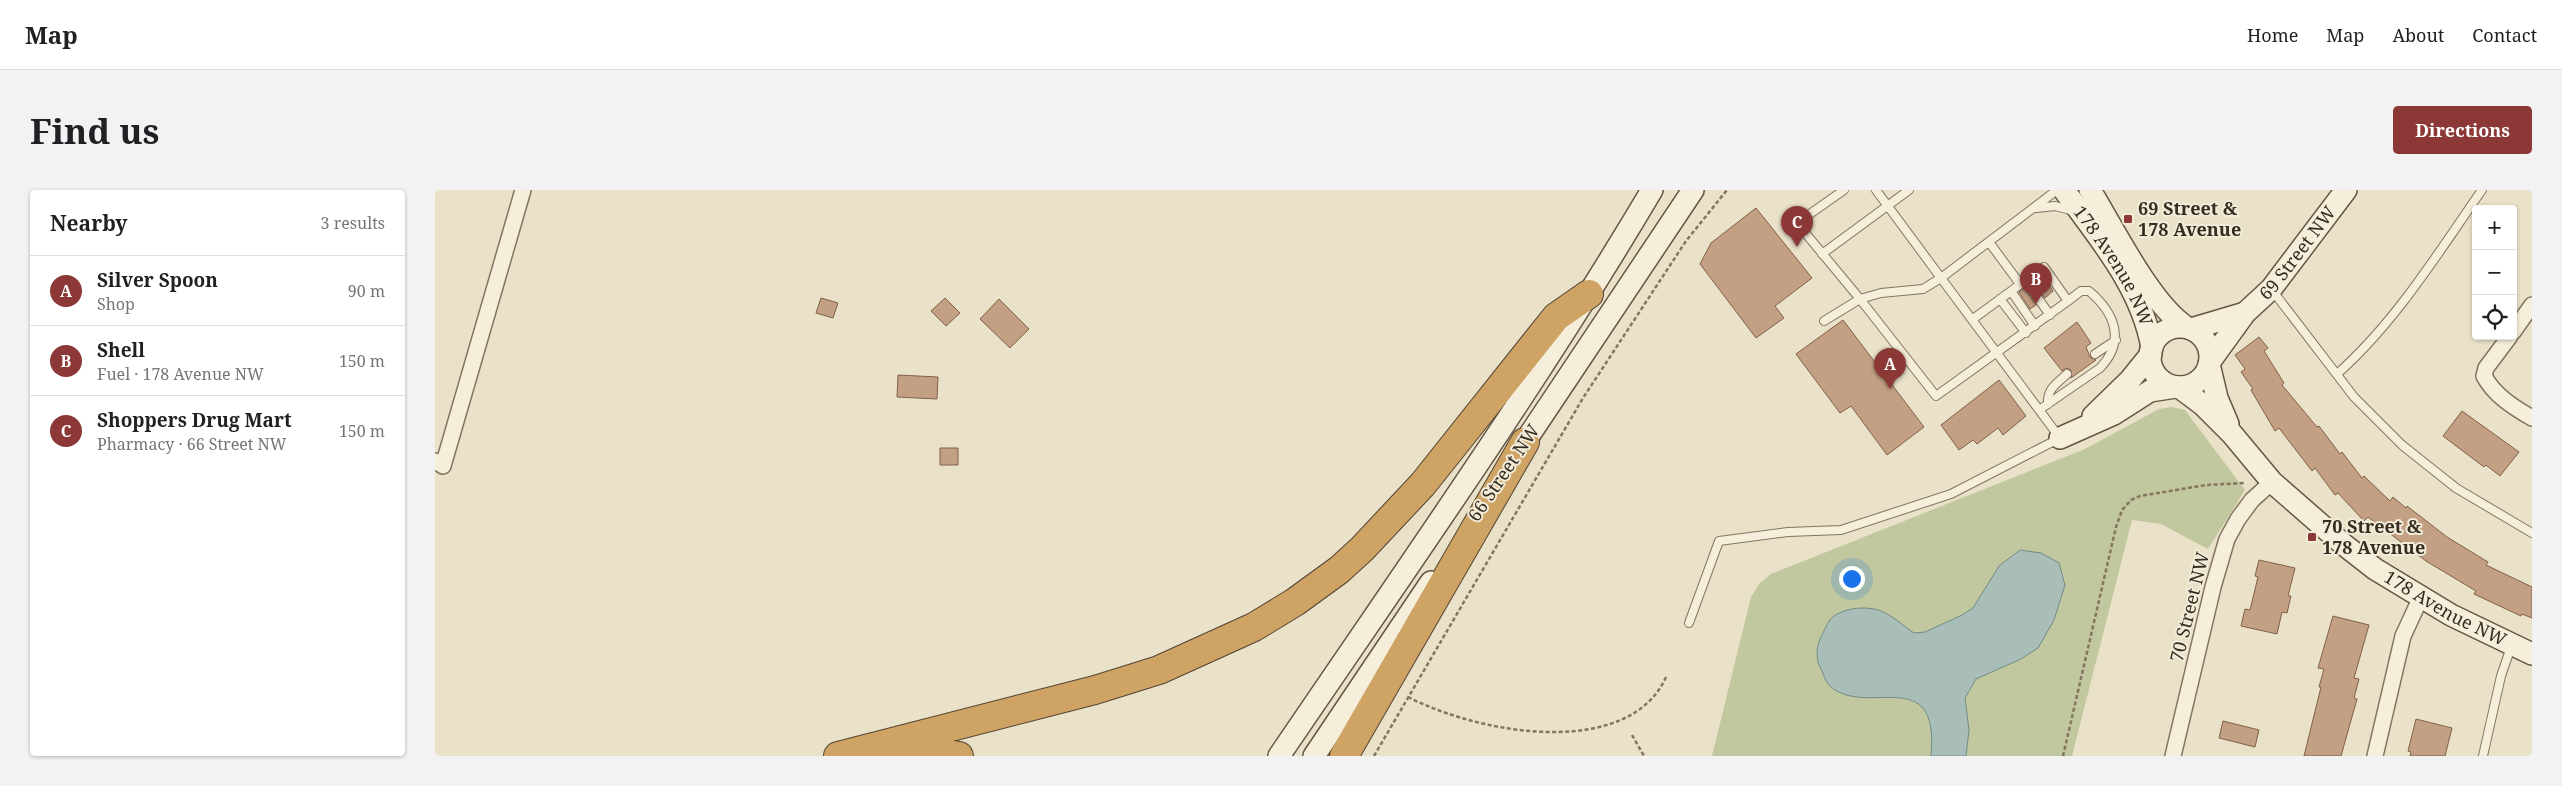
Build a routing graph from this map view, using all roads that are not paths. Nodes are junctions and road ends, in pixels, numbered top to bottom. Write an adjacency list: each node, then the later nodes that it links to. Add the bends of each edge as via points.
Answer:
1 (523, 190): 52 (street)
2 (1652, 190): 23 (street, 66 Street NW)
3 (1687, 190): 16 (street)
4 (1693, 190): 16 (street, 66 Street NW)
5 (1844, 190): 18 (lane, via 1797,223)
6 (1876, 190): 13 (lane)
7 (1909, 190): 13 (lane)
8 (2057, 190): 14 (lane)
9 (2064, 190): 15 (street, 178 Avenue NW)
10 (2090, 190): 34 (street, 178 Avenue NW, via 2150,289 2173,318)
11 (2346, 190): 21 (street, 69 Street NW)
12 (2482, 190): 43 (lane, via 2386,322 2357,357)
13 (1888, 206): 18 (lane); 19 (lane)
14 (2032, 210): 15 (lane, via 2055,206); 17 (lane)
15 (2080, 212): 38 (street, 178 Avenue NW, via 2134,292 2143,312)
16 (1678, 213): 51 (street, 66 Street NW)
17 (1989, 242): 19 (lane); 20 (lane)
18 (1822, 254): 24 (lane)
19 (1941, 278): 24 (lane, via 1923,290 1881,293); 30 (lane)
20 (2023, 282): 22 (lane); 26 (lane, via 2044,267); 29 (lane)
21 (2271, 288): 28 (street, 69 Street NW); 43 (lane)
22 (2011, 291): 25 (lane); 32 (lane)
23 (1589, 294): 59 (highway, via 1556,317 1423,484 1362,548 1339,570 1295,602 1254,627 1159,670 1095,690); 61 (street, 66 Street NW)
24 (1860, 299): 31 (lane); 39 (lane, via 1936,396)
25 (2000, 299): 30 (lane); 35 (lane)
26 (2068, 301): 29 (lane); 36 (lane, via 2081,291 2093,294 2115,328)
27 (2532, 305): 33 (street)
28 (2245, 312): 34 (street, 69 Street NW); 41 (street, 69 Street NW)
29 (2050, 314): 32 (lane)
30 (1973, 319): 39 (lane)
31 (1823, 321)
32 (2035, 326): 35 (lane)
33 (2517, 326)
34 (2189, 328): 38 (street, via 2177,326 2161,333); 41 (street, via 2205,338 2211,352)
35 (2026, 333): 39 (lane)
36 (2116, 340): 40 (lane); 45 (lane, via 2100,368)
37 (2507, 340): 47 (street, via 2486,368 2484,376 2490,387)
38 (2151, 351): 44 (street, via 2154,372 2167,384); 48 (street, via 2122,388)
39 (1997, 354): 46 (lane)
40 (2095, 354)
41 (2210, 362): 44 (street, via 2195,384); 49 (street, 178 Avenue NW, via 2217,398)
42 (2067, 374): 45 (lane, via 2050,389)
43 (2337, 374): 54 (lane, via 2354,397 2410,451 2456,488)
44 (2177, 387): 48 (street, via 2150,391 2114,414); 49 (street, 178 Avenue NW, via 2203,405)
45 (2048, 404): 46 (lane)
46 (2039, 410): 50 (lane)
47 (2532, 418)
48 (2081, 428): 50 (street)
49 (2232, 434): 53 (street, 178 Avenue NW)
50 (2060, 438): 56 (lane, via 1951,494 1841,530 1787,532 1719,541)
51 (1525, 442): 62 (street, 66 Street NW); 63 (highway, via 1396,691)
52 (439, 463)
53 (2272, 482): 55 (street, 178 Avenue NW, via 2343,544); 64 (street, 70 Street NW, via 2252,500 2227,540)
54 (2532, 533)
55 (2421, 597): 57 (street, 178 Avenue NW); 65 (street, via 2403,636)
56 (1689, 623)
57 (2511, 645): 58 (street, 178 Avenue NW); 66 (lane)
58 (2532, 654)
59 (839, 756): 60 (highway, via 918,749)
60 (959, 756)
61 (1279, 756)
62 (1313, 756)
63 (1344, 756)
64 (2173, 756)
65 (2375, 756)
66 (2483, 756)

